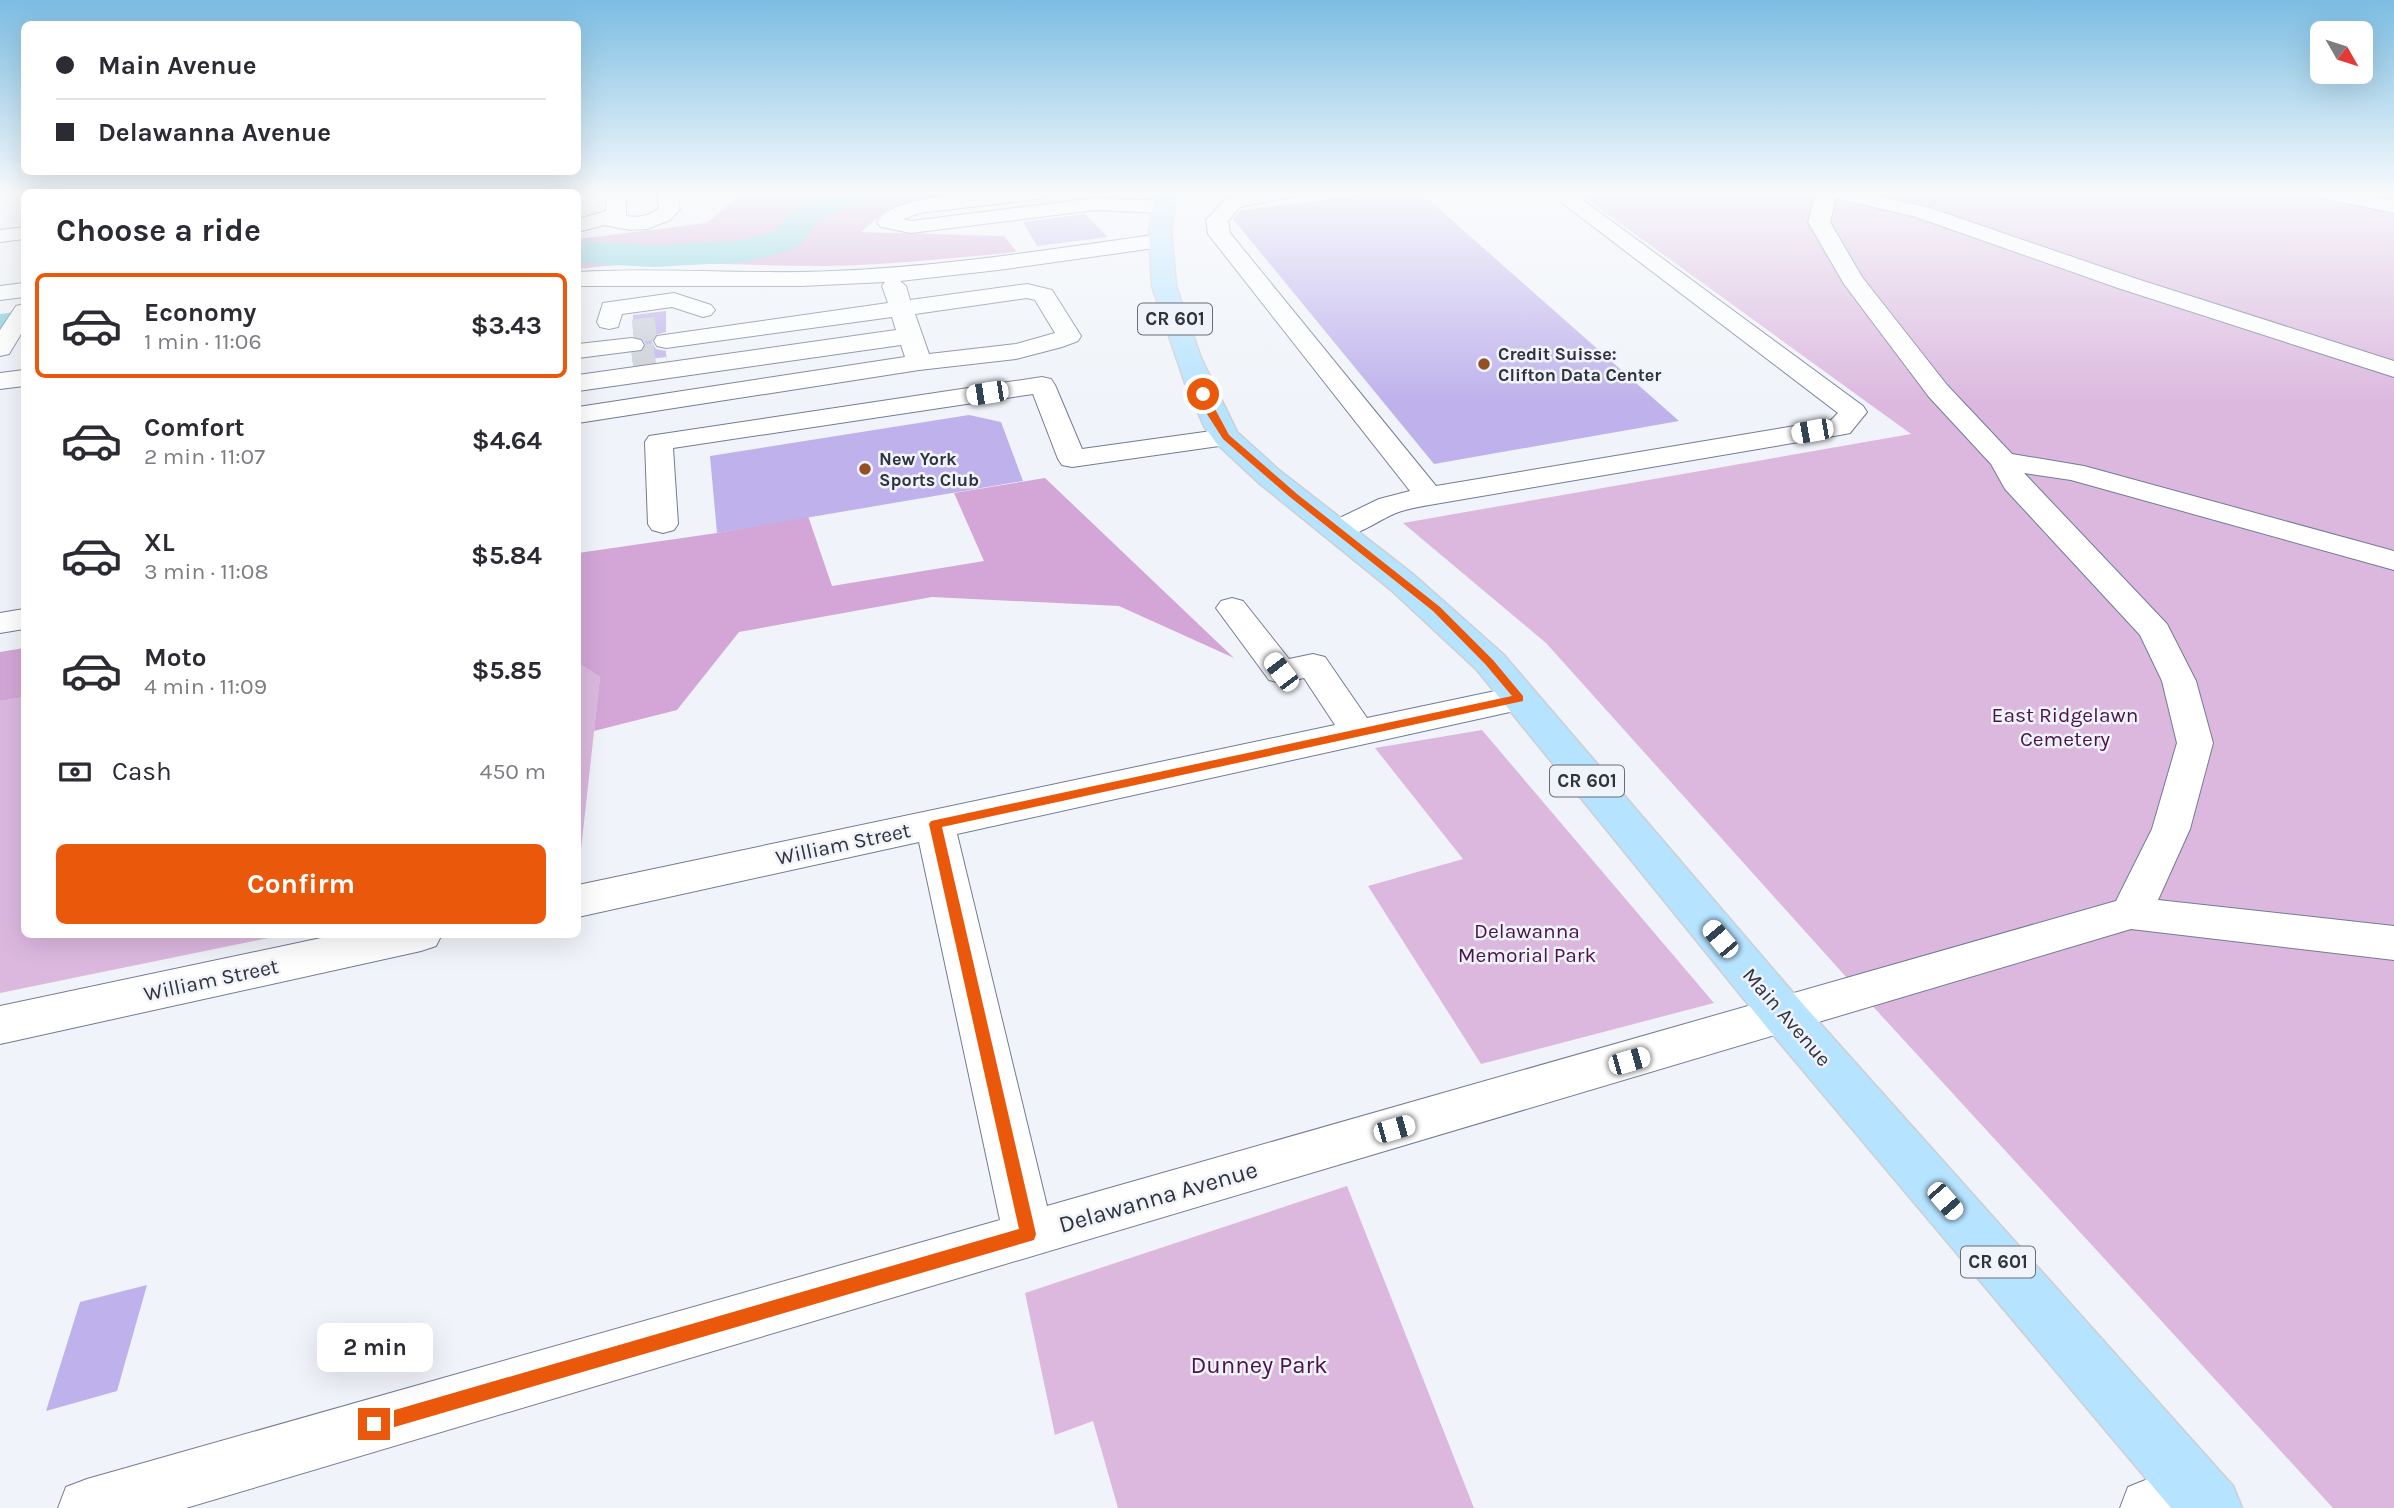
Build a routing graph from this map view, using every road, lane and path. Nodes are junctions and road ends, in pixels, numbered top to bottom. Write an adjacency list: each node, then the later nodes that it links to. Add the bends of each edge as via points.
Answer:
1 (991, 262): 7 (street)
2 (1161, 262): 26 (main road, Main Avenue / CR 601, via 1175,318 1209,411)
3 (1242, 262): 28 (street)
4 (1655, 262): 28 (street, via 1854,412 1840,427)
5 (1842, 262): 27 (street, via 1938,391)
6 (2069, 262): 21 (street)
7 (890, 275): 8 (street); 12 (street)
8 (581, 279)
9 (21, 290): 10 (street)
10 (0, 293)
11 (703, 310): 14 (street); 16 (street); 19 (street, via 674,300 611,308 622,337)
12 (901, 310): 15 (street); 17 (street); 20 (street, via 1027,291 1044,295 1069,336 1054,343)
13 (21, 317): 18 (street)
14 (732, 318): 15 (street); 16 (street)
15 (772, 327): 16 (street, via 711,344)
16 (666, 334)
17 (909, 336): 20 (street); 24 (street)
18 (7, 347)
19 (581, 350)
20 (919, 362): 25 (street)
21 (2394, 369)
22 (21, 378): 23 (street)
23 (0, 381)
24 (581, 383)
25 (581, 415)
26 (1226, 437): 29 (street, via 1072,459 1042,385 659,442); 30 (main road, Main Avenue / CR 601)
27 (2003, 461): 31 (street, via 2074,472); 39 (street, via 2015,483 2155,631 2179,681 2195,743 2171,829)
28 (1429, 496): 30 (street, via 1389,505)
29 (663, 524)
30 (1338, 530): 35 (main road, Main Avenue / CR 601, via 1436,609)
31 (2394, 561)
32 (1231, 608): 36 (street, via 1281,672 1313,665)
33 (21, 620): 34 (street)
34 (0, 623)
35 (1519, 698): 36 (street, William Street); 42 (main road, Main Avenue / CR 601)
36 (1358, 733): 37 (street, William Street)
37 (935, 824): 38 (street, William Street); 44 (street)
38 (581, 900)
39 (2131, 913): 41 (street); 42 (street, Delawanna Avenue)
40 (403, 938): 43 (street, William Street)
41 (2394, 943)
42 (1785, 1016): 44 (street, Delawanna Avenue); 45 (main road, Main Avenue / CR 601)
43 (2, 1029)
44 (1028, 1234): 46 (street, Delawanna Avenue)
45 (2185, 1502)
46 (87, 1508)

